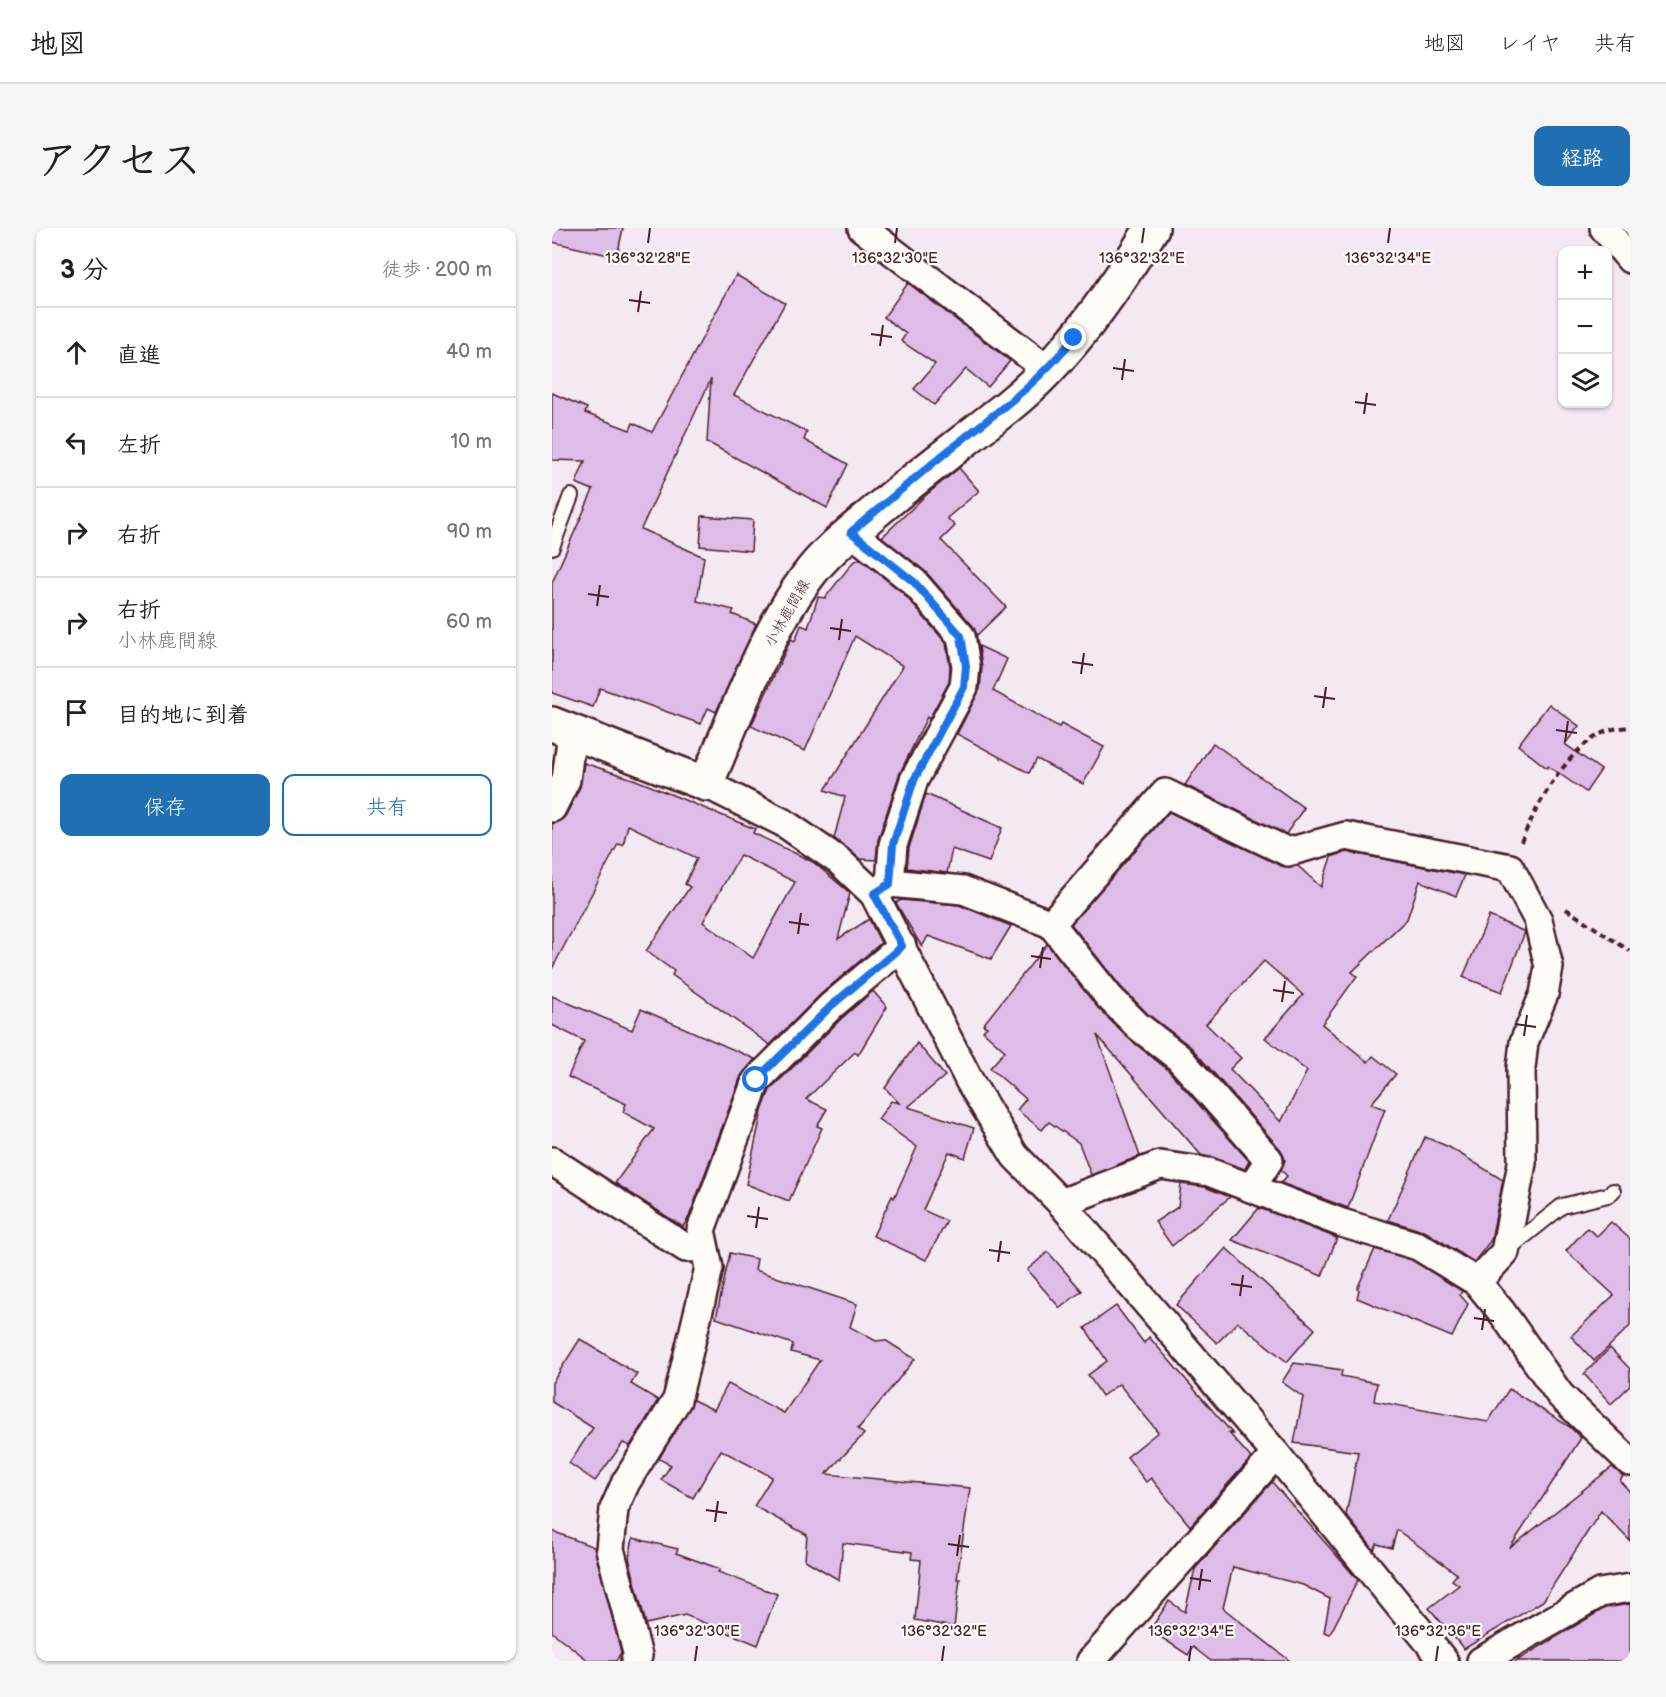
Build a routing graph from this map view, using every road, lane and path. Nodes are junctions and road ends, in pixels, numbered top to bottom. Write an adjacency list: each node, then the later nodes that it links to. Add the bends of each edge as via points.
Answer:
1 (862, 228): 5 (street)
2 (1152, 228): 5 (main road, 小林鹿間線)
3 (1604, 228): 4 (street)
4 (1630, 259)
5 (1048, 370): 7 (main road, 小林鹿間線)
6 (571, 496): 8 (lane)
7 (851, 532): 11 (main road, 小林鹿間線, via 808,575 777,624); 14 (street, via 914,582 961,636 966,666 964,687 914,780)
8 (552, 547)
9 (1630, 727): 13 (path, via 1607,731 1581,748 1538,802)
10 (562, 729): 11 (main road); 12 (street, via 566,780)
11 (706, 784): 14 (street, via 784,823)
12 (552, 808)
13 (1510, 868): 15 (street, via 1346,836 1288,852 1164,793); 22 (street, via 1538,920 1549,968 1544,994 1524,1042 1522,1163)
14 (882, 889): 15 (street, via 963,890); 16 (street)
15 (1051, 924): 18 (street, via 1109,997 1179,1058 1269,1160)
16 (902, 946): 20 (street, via 970,1082 1010,1148); 21 (street, via 831,1006 756,1080 701,1230)
17 (552, 1161): 21 (street, via 686,1248)
18 (1251, 1188): 20 (street, via 1209,1172 1160,1165); 23 (street, via 1342,1223 1418,1246)
19 (1613, 1191): 22 (lane, via 1562,1206)
20 (1061, 1203): 24 (street)
21 (704, 1247): 27 (street, via 709,1268 677,1400 626,1482 614,1509 610,1549 638,1656)
22 (1505, 1252): 23 (street)
23 (1477, 1282): 25 (street, via 1560,1395)
24 (1276, 1454): 28 (street); 29 (street)
25 (1630, 1462)
26 (1630, 1588): 30 (street, via 1600,1593)
27 (635, 1661)
28 (1091, 1661)
29 (1444, 1661)
30 (1481, 1661)

